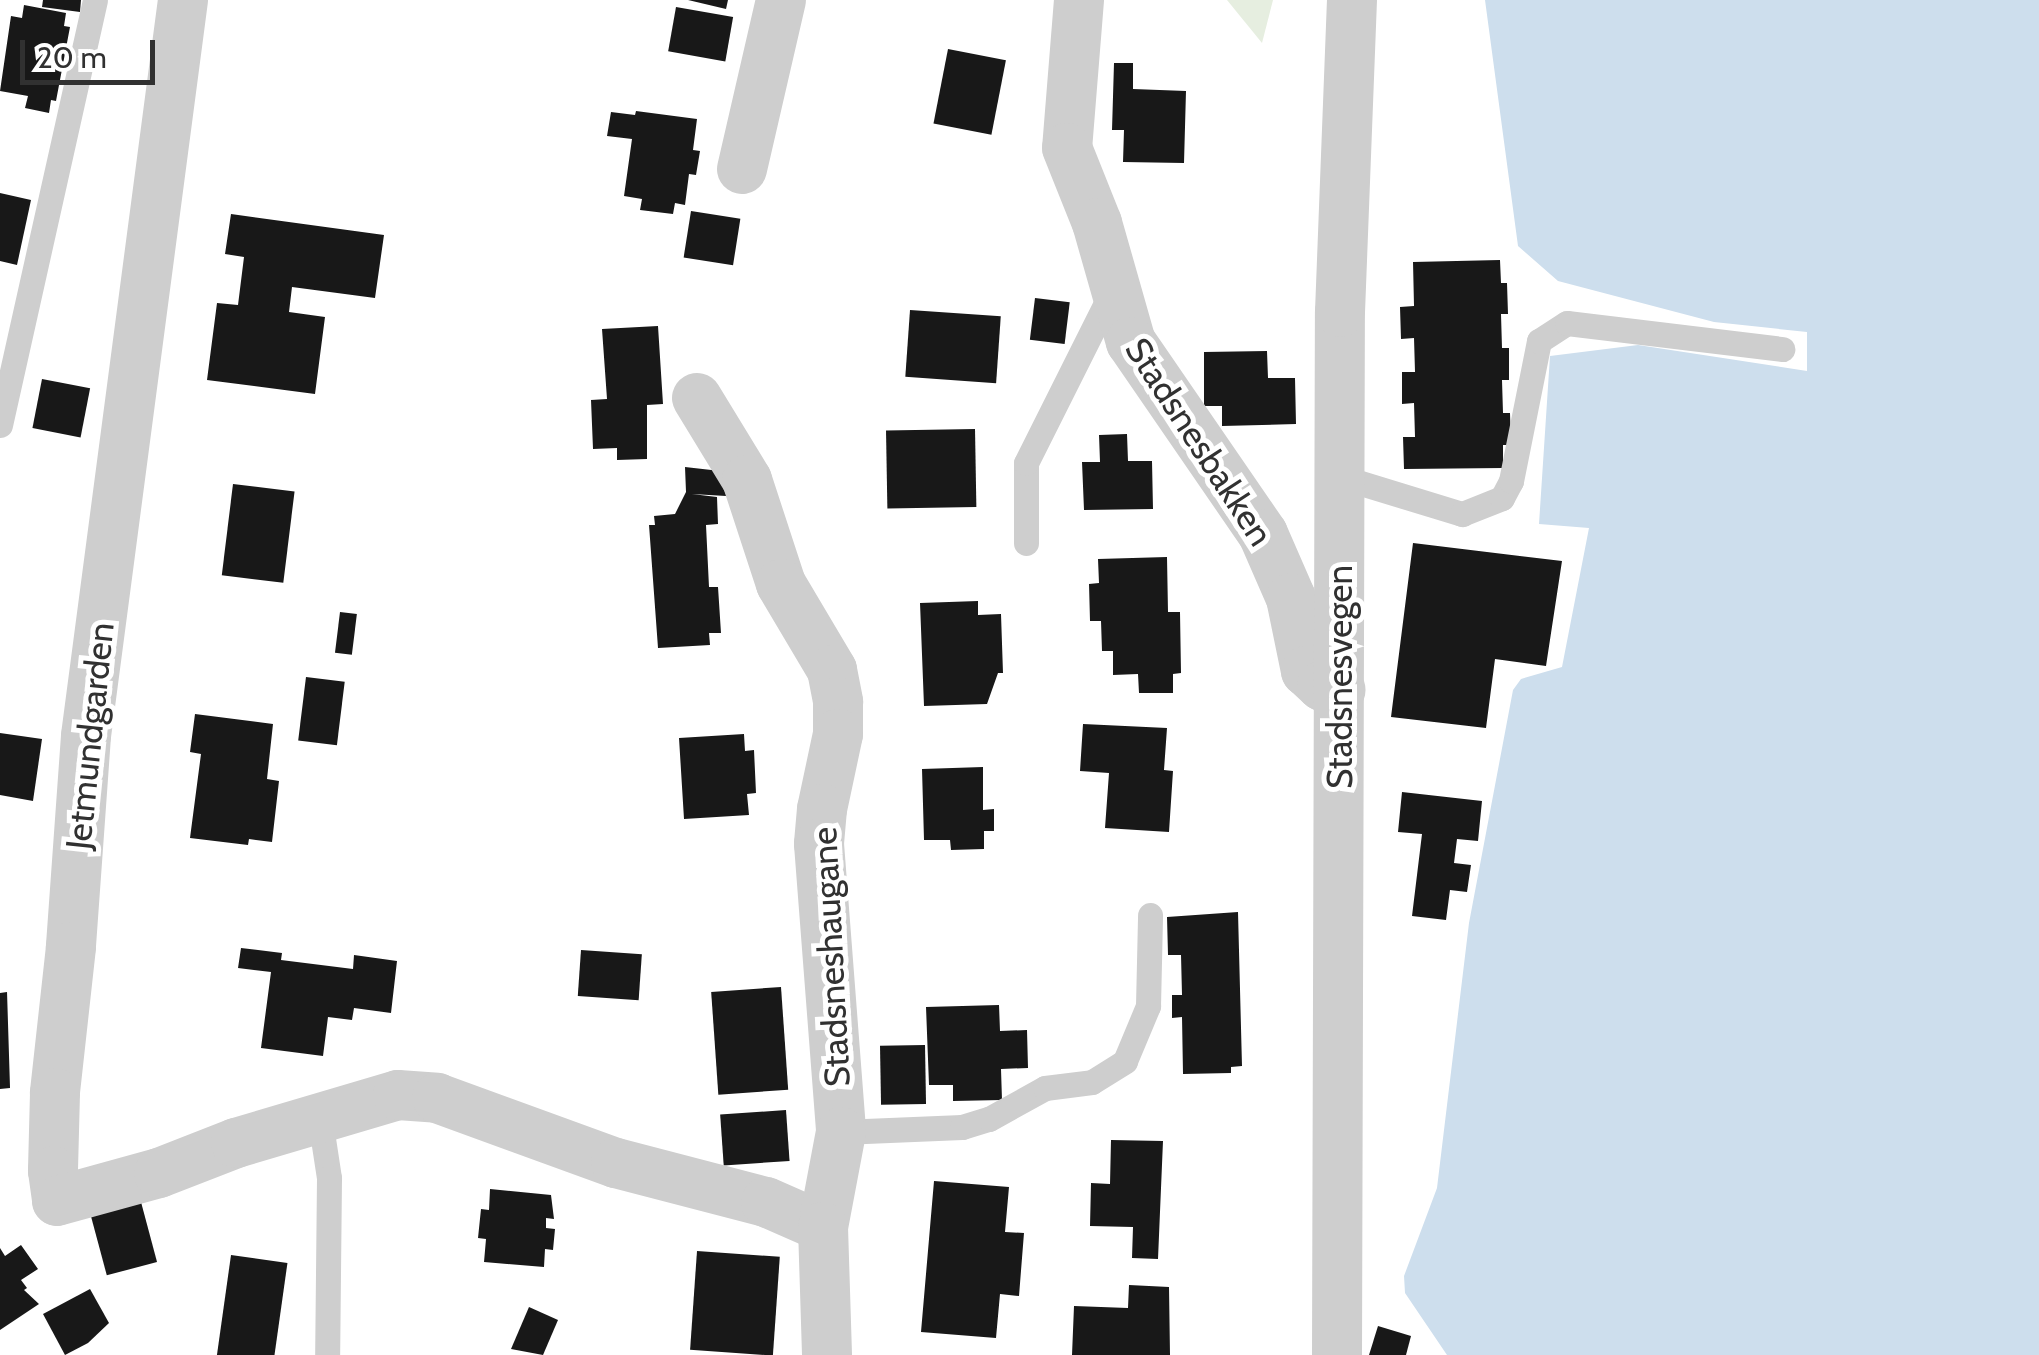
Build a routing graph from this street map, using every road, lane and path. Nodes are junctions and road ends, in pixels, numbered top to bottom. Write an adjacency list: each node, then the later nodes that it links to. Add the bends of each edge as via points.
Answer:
1 (95, 0): 10 (lane)
2 (183, 0): 15 (street, Jetmundgarden, via 86,736 55,1093 52,1171 58,1201)
3 (781, 0): 6 (street)
4 (1079, 0): 7 (street, Stadsnesbakken, via 1067,148 1097,223)
5 (1352, 0): 11 (street, Stadsnesvegen)
6 (742, 169)
7 (1113, 288): 12 (lane, Stadsnesbakken, via 1026,462); 13 (street, Stadsnesbakken, via 1131,342 1263,534 1291,598 1306,670 1322,686)
8 (1782, 349): 11 (lane, via 1568,323 1539,340 1502,498 1462,514)
9 (697, 398): 16 (street, Stadsneshaugane, via 747,480 781,584 832,670 838,734 820,844)
10 (0, 425)
11 (1340, 477): 13 (street, Stadsnesvegen)
12 (1026, 543)
13 (1341, 690): 20 (street, Stadsnesvegen)
14 (1150, 915): 16 (lane, Stadsneshaugane, via 1148,1006 1126,1061 1092,1082 1045,1088 962,1127)
15 (320, 1118): 17 (street, Jetmundgarden, via 398,1095 437,1098 616,1162 766,1202); 18 (lane, via 329,1178)
16 (842, 1132): 17 (street, Stadsneshaugane)
17 (824, 1227): 19 (street, Stadsneshaugane)
18 (327, 1355)
19 (828, 1355)
20 (1337, 1355)

